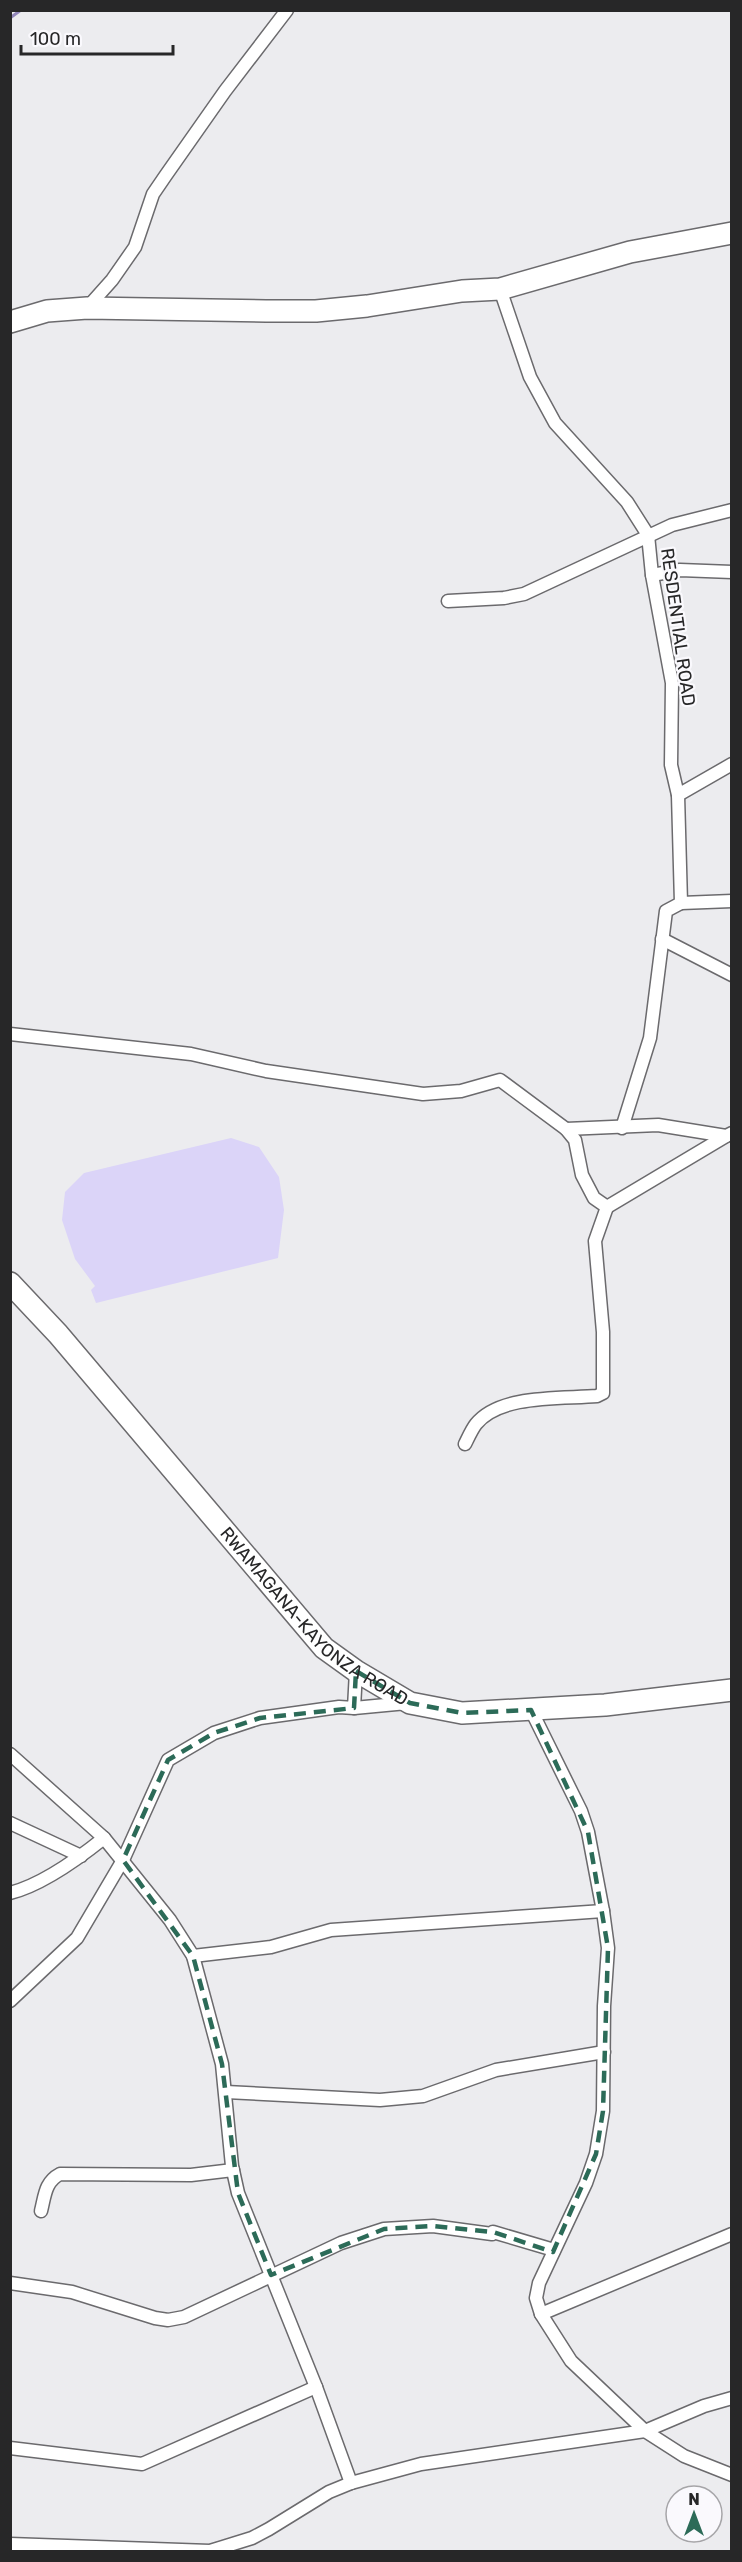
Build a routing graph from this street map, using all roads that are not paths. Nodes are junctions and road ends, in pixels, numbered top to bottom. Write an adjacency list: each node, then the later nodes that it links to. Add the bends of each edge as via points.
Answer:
1 (287, 10): 4 (street, via 153,194 135,248)
2 (732, 232): 3 (highway, via 638,250)
3 (500, 288): 4 (highway, via 316,311); 7 (street, RESDENTIAL ROAD, via 530,377 555,423 627,502)
4 (87, 308): 5 (highway, via 47,311)
5 (10, 322)
6 (732, 510): 7 (street, RESDENTIAL ROAD)
7 (648, 535): 9 (street, RESDENTIAL ROAD); 10 (street, RESDENTIAL ROAD, via 524,594)
8 (732, 572): 9 (street, via 680,570)
9 (652, 575): 12 (street, RESDENTIAL ROAD, via 672,682 671,765)
10 (448, 601)
11 (732, 764): 12 (street)
12 (678, 795): 14 (street, RESDENTIAL ROAD)
13 (732, 901): 14 (street)
14 (681, 903): 15 (street, via 666,911)
15 (662, 939): 16 (street); 18 (street, via 650,1038)
16 (732, 975)
17 (10, 1034): 19 (street, via 191,1054 266,1071 423,1094 500,1080)
18 (622, 1128): 19 (street); 20 (street, via 658,1125)
19 (566, 1129): 21 (street, via 575,1140 582,1175 594,1198)
20 (729, 1135): 21 (street)
21 (607, 1207): 23 (street, via 596,1241 603,1393 502,1406 476,1423)
22 (10, 1282): 24 (highway, RWAMAGANA-KAYONZA ROAD, via 324,1648)
23 (465, 1444)
24 (356, 1671): 26 (highway, RWAMAGANA-KAYONZA ROAD); 27 (street)
25 (732, 1690): 28 (highway, RWAMAGANA-KAYONZA ROAD)
26 (410, 1703): 27 (street); 28 (highway, RWAMAGANA-KAYONZA ROAD, via 462,1713)
27 (354, 1708): 33 (street, via 260,1718 214,1733 187,1747 168,1760)
28 (531, 1710): 35 (street, via 581,1811)
29 (10, 1754): 31 (street)
30 (10, 1823): 32 (street)
31 (104, 1838): 32 (street); 33 (street)
32 (81, 1856): 34 (street)
33 (123, 1860): 36 (street); 37 (street, via 77,1938)
34 (10, 1893)
35 (603, 1911): 36 (street, via 331,1930 271,1947); 38 (street, via 608,1948)
36 (193, 1956): 39 (street)
37 (10, 2001)
38 (604, 2052): 39 (street, via 496,2070 423,2096 380,2100); 43 (street, via 603,2111 596,2154)
39 (226, 2092): 40 (street)
40 (233, 2170): 41 (street, via 191,2175 60,2174 47,2186); 44 (street, via 238,2193)
41 (41, 2211)
42 (732, 2234): 46 (street)
43 (553, 2252): 44 (street, via 493,2232 492,2235 433,2226 384,2229 341,2243); 46 (street, via 536,2298)
44 (271, 2275): 45 (street, via 184,2318 168,2320 72,2292); 47 (street)
45 (10, 2283)
46 (541, 2314): 49 (street, via 571,2361)
47 (316, 2387): 50 (street, via 142,2464); 52 (street)
48 (732, 2397): 49 (street)
49 (645, 2431): 51 (street, via 684,2456); 52 (street, via 421,2464)
50 (10, 2448)
51 (732, 2475)
52 (351, 2483): 53 (street, via 329,2492 261,2534 210,2551)
53 (10, 2544)

